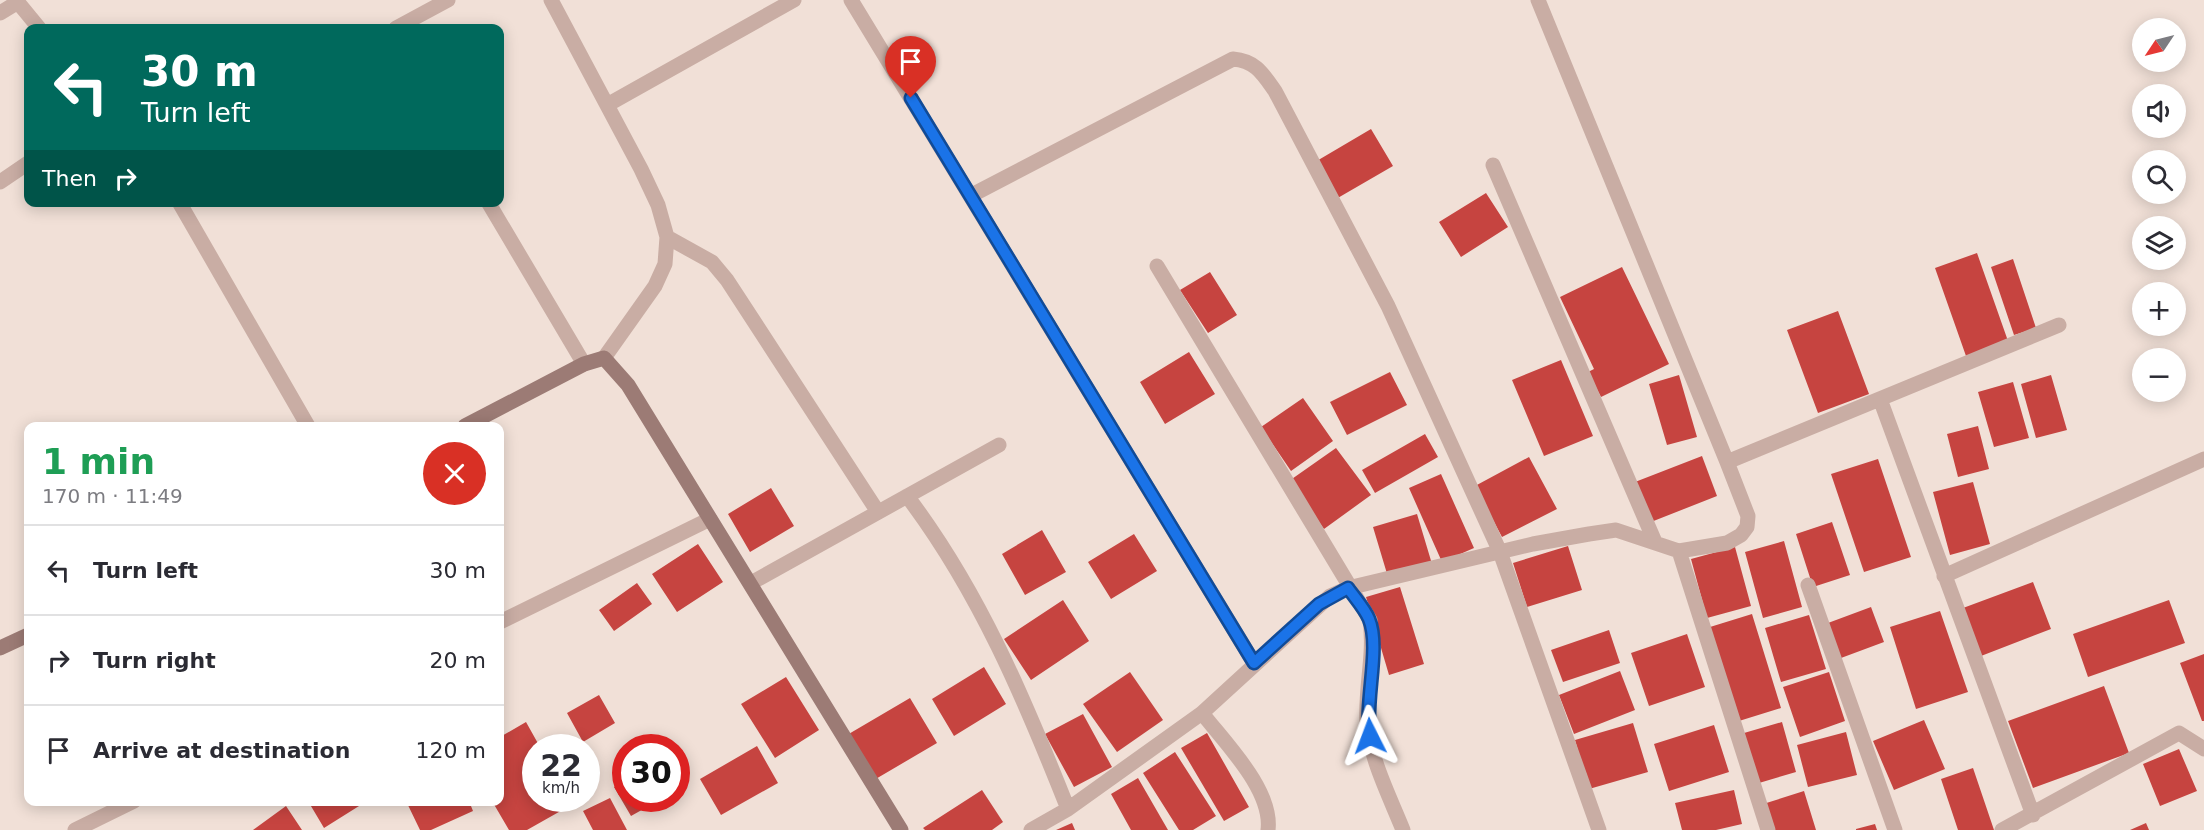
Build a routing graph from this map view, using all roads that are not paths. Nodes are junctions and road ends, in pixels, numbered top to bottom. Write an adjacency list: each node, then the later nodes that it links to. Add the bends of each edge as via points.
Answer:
1 (448, 0): 9 (street)
2 (551, 0): 10 (street)
3 (794, 0): 10 (street)
4 (851, 0): 14 (street)
5 (1538, 0): 27 (street)
6 (17, 1): 7 (street); 8 (street)
7 (0, 13)
8 (36, 24)
9 (403, 24)
10 (607, 105): 17 (street, via 658,205)
11 (1493, 165): 31 (street)
12 (24, 166): 13 (street)
13 (0, 182)
14 (970, 196): 33 (street, via 1233,59 1247,60 1259,68 1388,306); 41 (street)
15 (183, 207): 23 (street)
16 (492, 207): 21 (street)
17 (667, 237): 20 (street, via 665,264 655,286); 29 (street, via 712,262 727,280)
18 (1158, 266): 37 (street)
19 (2059, 325): 22 (street)
20 (604, 358): 21 (street); 30 (street, via 628,385)
21 (584, 364): 24 (street)
22 (1880, 399): 27 (street); 34 (street)
23 (306, 422)
24 (473, 422)
25 (999, 445): 28 (street)
26 (2204, 459): 34 (street)
27 (1727, 462): 32 (street, via 1748,516 1747,527 1727,543)
28 (908, 496): 29 (street); 45 (street, via 968,587 1023,695)
29 (878, 513): 35 (street)
30 (710, 519): 35 (street); 38 (street)
31 (1654, 542): 32 (street); 33 (street, via 1616,530)
32 (1679, 551): 53 (street)
33 (1500, 552): 37 (street); 52 (street)
34 (1944, 576): 46 (street)
35 (751, 583): 48 (street)
36 (1808, 585): 54 (street)
37 (1348, 588): 41 (street, via 1319,604); 51 (street, via 1370,620 1370,742)
38 (504, 620)
39 (24, 637): 40 (street)
40 (0, 648)
41 (1254, 663): 42 (street)
42 (1202, 713): 45 (street); 50 (street, via 1251,777 1266,806)
43 (2204, 749): 46 (street, via 2179,733)
44 (124, 806): 47 (street)
45 (1068, 808): 49 (street)
46 (2033, 815): 55 (street)
47 (75, 830)
48 (901, 830)
49 (1031, 830)
50 (1268, 830)
51 (1404, 830)
52 (1599, 830)
53 (1768, 830)
54 (1895, 830)
55 (2002, 830)

